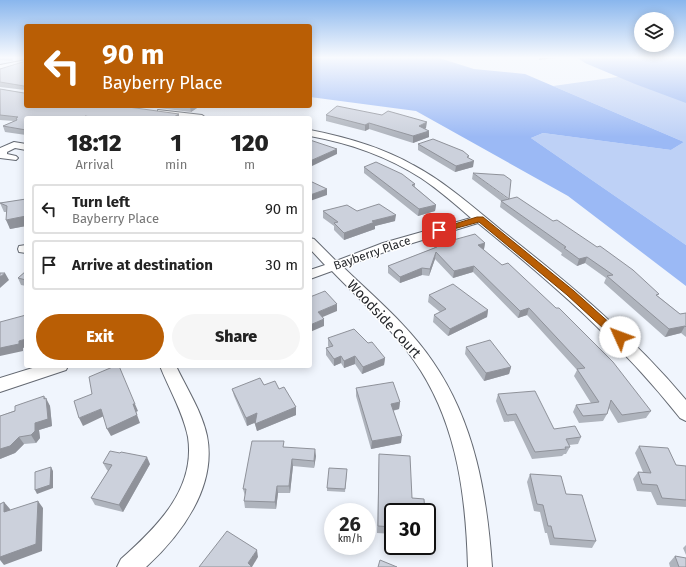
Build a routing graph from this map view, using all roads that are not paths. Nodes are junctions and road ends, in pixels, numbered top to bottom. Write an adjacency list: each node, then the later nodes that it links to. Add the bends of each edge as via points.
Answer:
1 (154, 112): 2 (street)
2 (186, 116)
3 (312, 133): 8 (street, via 352,143 404,163 430,179)
4 (24, 147): 6 (street, via 14,145 2,151 3,156)
5 (24, 152): 6 (street)
6 (13, 158): 7 (street)
7 (0, 165)
8 (480, 219): 10 (street, Bayberry Place, via 388,246); 15 (street, via 610,328 659,379)
9 (312, 244): 10 (street, Woodside Court)
10 (334, 266): 11 (street, Bayberry Place); 17 (street, Woodside Court, via 408,342 427,366 443,394 460,432 473,482)
11 (312, 274)
12 (54, 368): 14 (street)
13 (169, 368): 16 (street, via 198,437 197,470 182,508 168,529)
14 (0, 385)
15 (686, 413)
16 (129, 567)
17 (480, 567)

